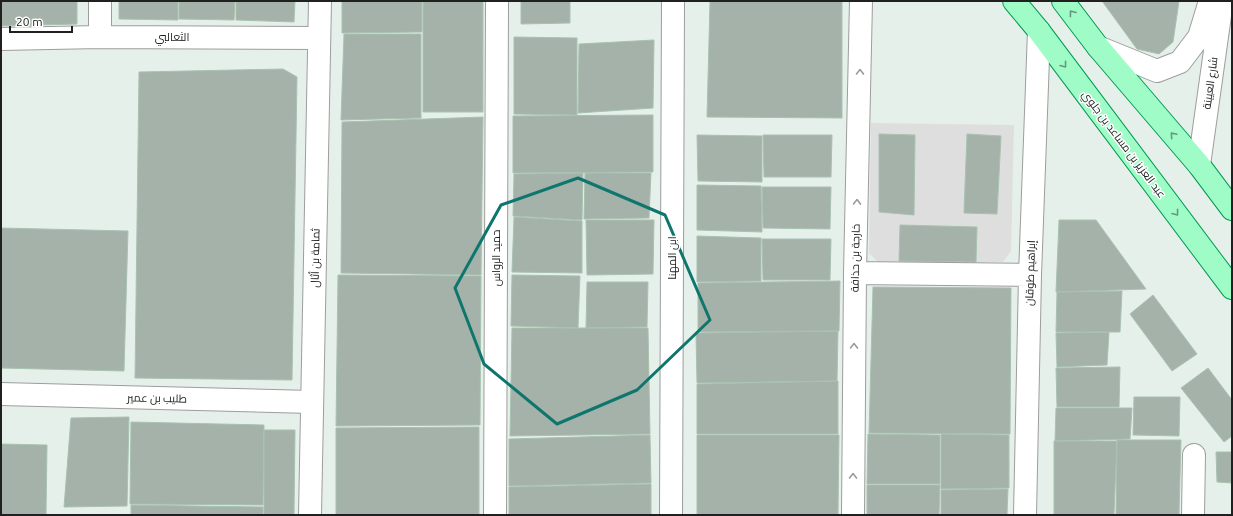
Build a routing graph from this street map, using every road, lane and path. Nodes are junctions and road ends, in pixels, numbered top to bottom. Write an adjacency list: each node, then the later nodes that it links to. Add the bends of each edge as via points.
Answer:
1 (100, 1): 11 (street)
2 (320, 1): 12 (street, ثمامة بن أثال)
3 (497, 1): 24 (street, حميد الرواس)
4 (673, 1): 25 (street, ابن المهنا)
5 (861, 1): 17 (street, خارجة بن حذافة, one-way to 5)
6 (1014, 1): 10 (main road, عبد العزيز بن مساعد بن جلوي)
7 (1063, 1): 14 (main road, one-way to 7)
8 (1210, 1): 14 (street, via 1199,37 1180,62 1157,71)
9 (1222, 1): 15 (street, شارع العيينة)
10 (1039, 31): 18 (street, إبراهيم طوقان); 19 (main road, عبد العزيز بن مساعد بن جلوي, one-way to 19)
11 (100, 37): 12 (street, الثعالبي); 13 (street, الثعالبي)
12 (319, 38): 21 (street, ثمامة بن أثال)
13 (1, 39)
14 (1098, 47): 15 (main road, one-way to 14)
15 (1199, 165): 16 (main road)
16 (1232, 209)
17 (855, 274): 18 (street); 26 (street, خارجة بن حذافة, one-way to 17)
18 (1030, 275): 27 (street, إبراهيم طوقان)
19 (1232, 288)
20 (1, 394): 21 (street, طليب بن عمير)
21 (312, 402): 23 (street, ثمامة بن أثال)
22 (1194, 456): 28 (street)
23 (310, 515)
24 (495, 515)
25 (671, 515)
26 (853, 515)
27 (1025, 515)
28 (1194, 515)

